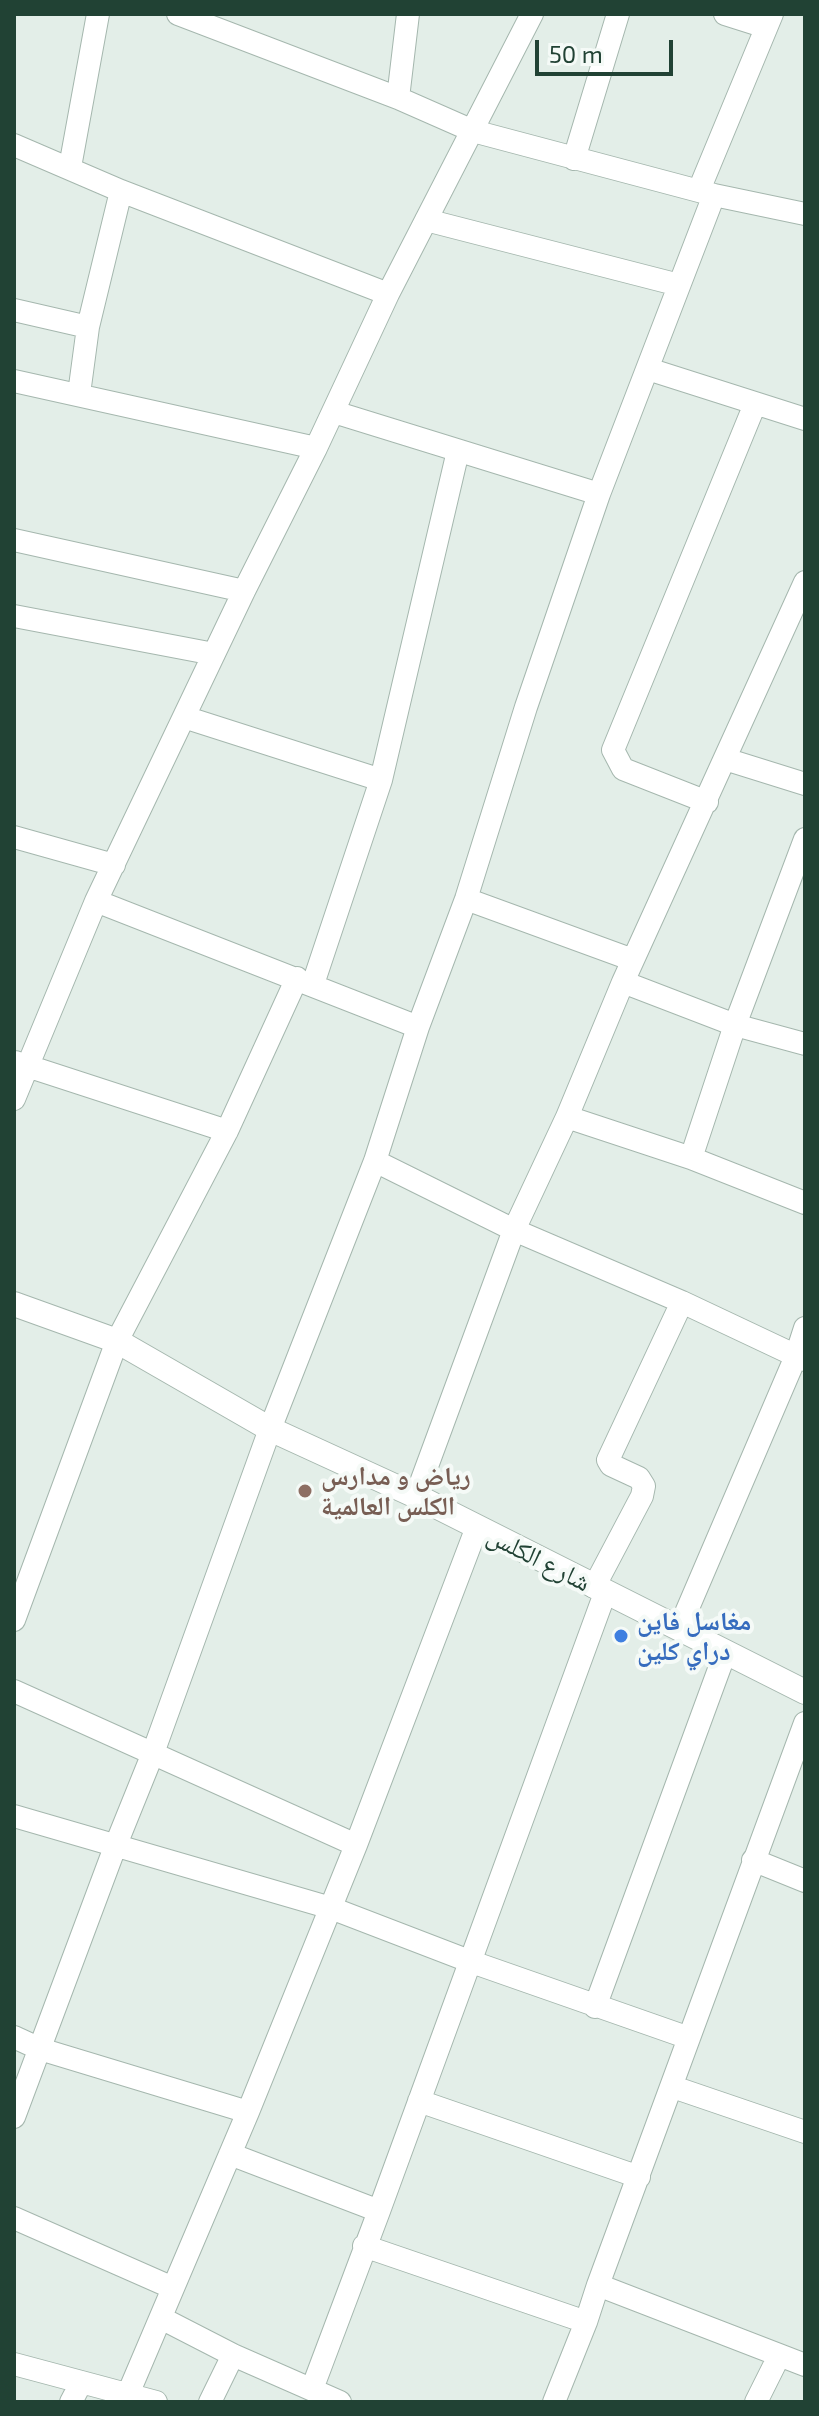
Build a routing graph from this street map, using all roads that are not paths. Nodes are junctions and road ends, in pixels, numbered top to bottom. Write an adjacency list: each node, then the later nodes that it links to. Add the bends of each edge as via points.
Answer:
1 (98, 14): 12 (street)
2 (178, 14): 8 (street)
3 (408, 14): 8 (street)
4 (532, 14): 9 (street)
5 (618, 14): 11 (street)
6 (725, 14): 7 (street)
7 (769, 20): 14 (street)
8 (398, 98): 9 (street)
9 (473, 131): 11 (street); 16 (street)
10 (14, 145): 12 (street)
11 (574, 159): 14 (street)
12 (70, 167): 13 (street)
13 (121, 191): 18 (street); 20 (street)
14 (706, 193): 15 (street); 17 (street)
15 (805, 214)
16 (426, 220): 17 (street); 18 (street)
17 (679, 285): 21 (street)
18 (388, 294): 25 (street)
19 (14, 310): 20 (street)
20 (88, 327): 23 (street)
21 (648, 369): 24 (street); 29 (street)
22 (14, 381): 23 (street)
23 (79, 394): 27 (street)
24 (755, 404): 26 (street); 39 (street, via 613,750 623,769)
25 (334, 412): 27 (street); 28 (street)
26 (805, 419)
27 (316, 448): 32 (street)
28 (458, 451): 29 (street); 37 (street)
29 (599, 494): 43 (street)
30 (14, 540): 32 (street)
31 (805, 582): 36 (street)
32 (244, 591): 34 (street)
33 (14, 616): 34 (street)
34 (214, 654): 35 (street)
35 (184, 717): 37 (street); 42 (street)
36 (725, 759): 38 (street); 39 (street)
37 (381, 780): 46 (street)
38 (805, 784)
39 (707, 802): 45 (street)
40 (14, 837): 42 (street)
41 (805, 839): 48 (street)
42 (114, 865): 44 (street)
43 (466, 899): 45 (street); 49 (street)
44 (96, 901): 46 (street); 51 (street)
45 (633, 960): 47 (street)
46 (305, 981): 49 (street); 54 (street)
47 (623, 982): 48 (street); 53 (street)
48 (735, 1025): 50 (street); 55 (street)
49 (418, 1027): 56 (street)
50 (805, 1044)
51 (21, 1064): 52 (street); 54 (street)
52 (14, 1099)
53 (567, 1117): 55 (street); 58 (street)
54 (227, 1131): 62 (street)
55 (691, 1158): 57 (street)
56 (375, 1161): 58 (street); 64 (street)
57 (805, 1203)
58 (514, 1230): 59 (street); 65 (street)
59 (682, 1302): 63 (street); 67 (street, via 608,1460 644,1486)
60 (14, 1304): 62 (street, شارع الكلس)
61 (805, 1328): 63 (street)
62 (117, 1341): 64 (street, شارع الكلس); 68 (street)
63 (801, 1358): 69 (street)
64 (270, 1429): 65 (street, شارع الكلس); 74 (street)
65 (416, 1496): 66 (street, شارع الكلس)
66 (477, 1527): 67 (street, شارع الكلس); 76 (street)
67 (599, 1590): 69 (street, شارع الكلس); 81 (street)
68 (14, 1620)
69 (679, 1629): 70 (street, شارع الكلس)
70 (725, 1653): 72 (street, شارع الكلس); 82 (street)
71 (14, 1691): 74 (street)
72 (805, 1692)
73 (805, 1723): 78 (street)
74 (153, 1753): 76 (street); 77 (street)
75 (14, 1816): 77 (street)
76 (356, 1845): 80 (street)
77 (115, 1847): 80 (street); 85 (street)
78 (753, 1860): 79 (street); 84 (street)
79 (805, 1881)
80 (331, 1908): 81 (street); 88 (street)
81 (469, 1961): 82 (street); 87 (street)
82 (595, 2007): 84 (street)
83 (14, 2037): 85 (street)
84 (689, 2038): 86 (street)
85 (40, 2049): 88 (street); 89 (street)
86 (673, 2087): 90 (street); 92 (street)
87 (419, 2101): 92 (street); 93 (street)
88 (248, 2112): 91 (street)
89 (14, 2117)
90 (805, 2132)
91 (230, 2154): 93 (street); 97 (street)
92 (639, 2177): 96 (street)
93 (379, 2211): 95 (street)
94 (14, 2218): 97 (street)
95 (364, 2246): 99 (street); 104 (street)
96 (598, 2285): 99 (street); 101 (street)
97 (173, 2288): 98 (street)
98 (161, 2318): 100 (street); 106 (street)
99 (586, 2322): 110 (street)
100 (233, 2355): 104 (street); 108 (street)
101 (779, 2356): 103 (street); 111 (street)
102 (14, 2364): 105 (street)
103 (805, 2365)
104 (312, 2389): 109 (street)
105 (76, 2392): 106 (street)
106 (128, 2394): 107 (street)
107 (156, 2402)
108 (210, 2402)
109 (340, 2402)
110 (554, 2402)
111 (756, 2402)

